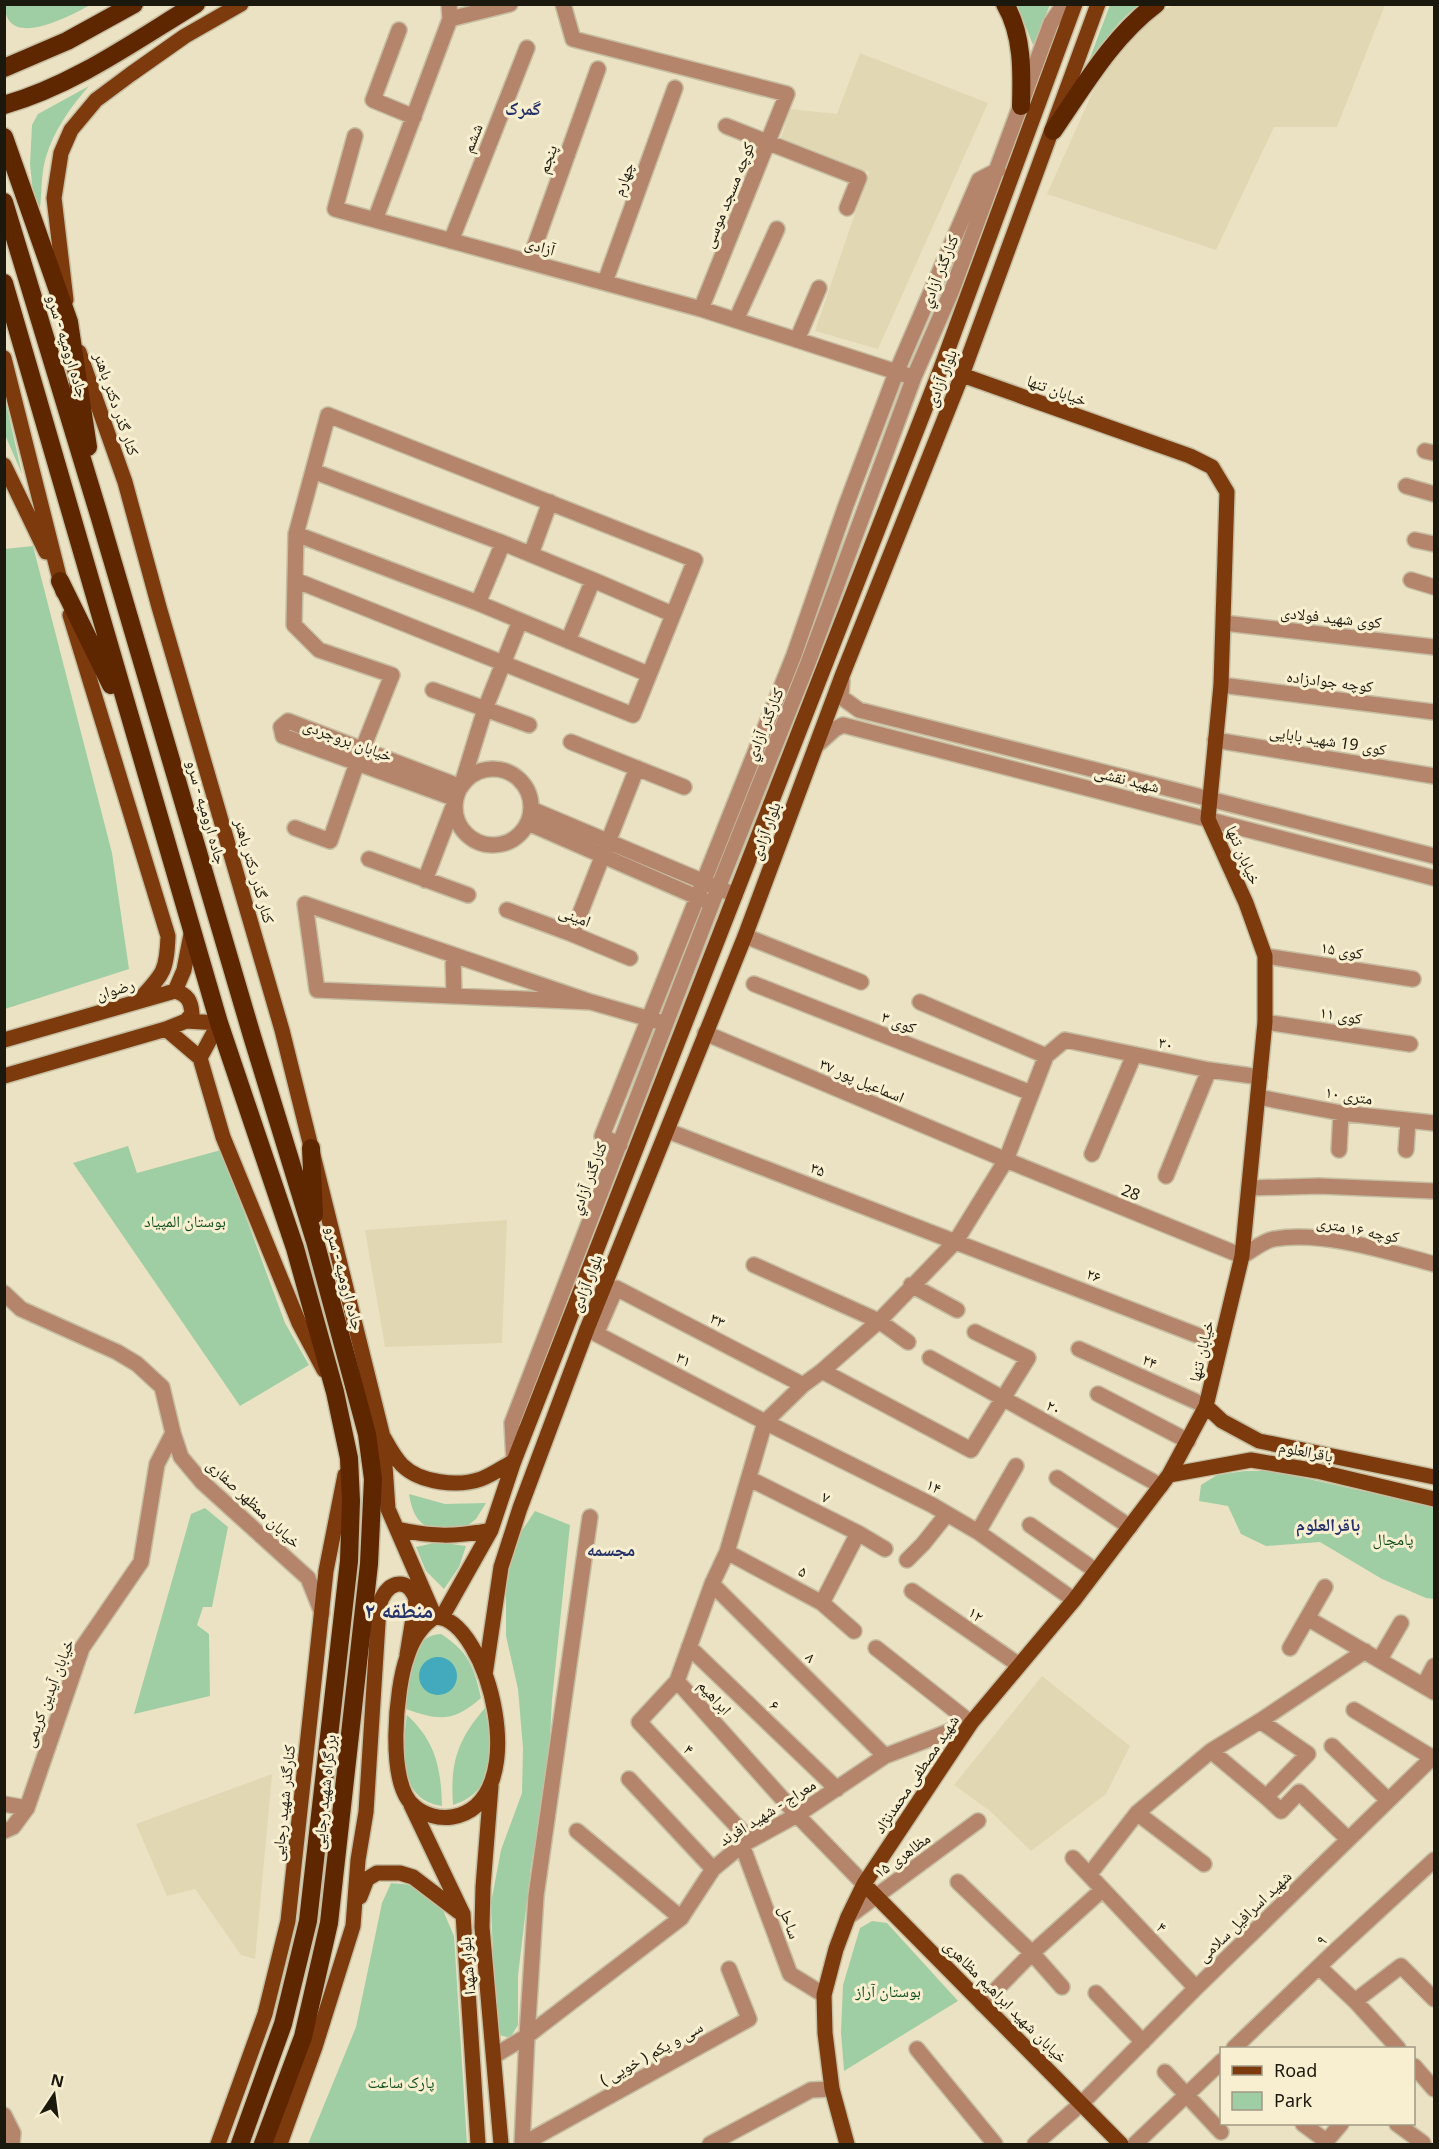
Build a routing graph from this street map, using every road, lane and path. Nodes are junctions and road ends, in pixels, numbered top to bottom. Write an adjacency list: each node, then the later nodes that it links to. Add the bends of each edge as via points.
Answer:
1 (112, 4): 14 (highway)
2 (134, 4): 14 (highway)
3 (196, 4): 19 (highway, via 84,72)
4 (241, 4): 41 (main road, کنار گذر دکتر باهنر, via 186,36 96,100 71,130 62,153 54,198)
5 (510, 4): 12 (street)
6 (564, 4): 26 (street, کوچه مسجد موسی, via 573,39 787,94)
7 (1005, 4): 20 (highway, via 1013,17 1022,62)
8 (1064, 4): 20 (street, کنارگذر آزادي, via 1052,23)
9 (1075, 4): 104 (main road, بلوار آزادی, via 940,368)
10 (1098, 4): 23 (main road, بلوار آزادی)
11 (1156, 4): 23 (highway, via 1106,53)
12 (450, 12): 21 (street)
13 (399, 30): 21 (street, via 373,99)
14 (75, 36): 16 (highway)
15 (527, 48): 32 (street, ششم)
16 (4, 68)
17 (598, 69): 33 (street, پنجم)
18 (675, 88): 34 (street, چهارم)
19 (4, 105)
20 (1021, 106): 27 (street, کنارگذر آزادي)
21 (414, 117): 30 (street)
22 (726, 126): 26 (street)
23 (1053, 131): 46 (main road, بلوار آزادی)
24 (355, 136): 30 (street, آزادی, via 335,209)
25 (4, 137): 41 (highway)
26 (768, 142): 29 (street, via 859,178); 39 (street, کوچه مسجد موسی)
27 (998, 170): 36 (street, via 979,180); 38 (street, کنارگذر آزادي)
28 (4, 202): 56 (highway, جاده ارومیه - سرو)
29 (847, 208)
30 (375, 220): 32 (street, آزادی)
31 (777, 228): 40 (street)
32 (451, 241): 33 (street, آزادی)
33 (529, 262): 34 (street, آزادی)
34 (605, 282): 39 (street, آزادی)
35 (4, 283): 48 (highway)
36 (934, 284): 38 (street); 45 (street)
37 (819, 288): 43 (street)
38 (952, 290): 47 (street, کنارگذر آزادي)
39 (701, 309): 40 (street, آزادی)
40 (736, 320): 43 (street, آزادی)
41 (69, 322): 56 (highway); 145 (main road, کنار گذر دکتر باهنر, via 125,482 282,1030)
42 (4, 323): 48 (highway)
43 (797, 340): 45 (street, آزادی)
44 (4, 357): 65 (main road)
45 (896, 373): 47 (street, آزادی); 54 (street)
46 (962, 375): 70 (main road, خیابان تنها, via 1212,467 1227,492); 75 (main road, بلوار آزادی)
47 (914, 377): 55 (street, کنارگذر آزادي)
48 (51, 442): 81 (highway)
49 (4, 465): 65 (main road)
50 (313, 471): 53 (street, via 328,415); 57 (street); 59 (street)
51 (1406, 486): 52 (street)
52 (1434, 494)
53 (550, 502): 61 (street); 68 (street, via 695,560)
54 (845, 508): 55 (street); 101 (street, via 794,655)
55 (862, 514): 102 (street, کنارگذر آزادي, via 808,663)
56 (99, 515): 154 (highway, جاده ارومیه - سرو)
57 (296, 534): 62 (street); 67 (street)
58 (1415, 540): 60 (street)
59 (503, 543): 61 (street); 67 (street)
60 (1434, 544)
61 (531, 554): 63 (street)
62 (295, 580): 73 (street); 87 (street, via 294,625 319,650 392,675)
63 (593, 580): 68 (street); 71 (street)
64 (1411, 580): 66 (street)
65 (60, 581): 81 (highway); 120 (main road, via 168,936 162,975)
66 (1434, 586)
67 (478, 603): 69 (street)
68 (672, 614): 74 (street)
69 (520, 621): 71 (street); 73 (street)
70 (1224, 623): 72 (street, کوی شهید فولادی); 76 (main road, خیابان تنها)
71 (568, 640): 74 (street)
72 (1434, 647)
73 (502, 663): 74 (street, via 633,715); 79 (street)
74 (648, 674)
75 (842, 676): 78 (street, via 841,697); 86 (main road, بلوار آزادی)
76 (1221, 685): 80 (street, کوچه جوادزاده); 84 (main road, خیابان تنها)
77 (433, 690): 79 (street)
78 (851, 705): 83 (street, via 842,712); 92 (street, شهید نقشی)
79 (485, 709): 82 (street); 91 (street)
80 (1434, 712)
81 (132, 725): 109 (highway)
82 (529, 725)
83 (843, 725): 86 (street); 94 (street, شهید نقشی)
84 (1215, 740): 89 (street, کوی 19 شهید بابایی); 92 (main road, خیابان تنها)
85 (571, 742): 88 (street)
86 (816, 746): 111 (main road, بلوار آزادی)
87 (360, 757): 91 (street, خیابان بروجردی); 95 (street, via 330,841)
88 (637, 768): 90 (street); 96 (street)
89 (1434, 776)
90 (684, 787)
91 (458, 793): 93 (street, via 469,777 480,771 505,771 525,785 530,797); 93 (street, via 455,812 459,823 482,843 512,840); 100 (street)
92 (1209, 799): 94 (main road, خیابان تنها); 97 (street, شهید نقشی)
93 (530, 816): 96 (street)
94 (1208, 819): 99 (street, شهید نقشی); 113 (main road, خیابان تنها)
95 (295, 828)
96 (606, 848): 101 (street); 105 (street); 110 (street)
97 (1434, 856)
98 (369, 859): 100 (street)
99 (1434, 878)
100 (425, 880): 103 (street)
101 (702, 882): 102 (street); 105 (street)
102 (718, 888): 104 (street); 106 (street, کنارگذر آزادي)
103 (468, 895)
104 (735, 895): 108 (main road, بلوار آزادی)
105 (697, 898): 106 (street); 123 (street)
106 (713, 904): 108 (street); 127 (street, کنارگذر آزادي)
107 (507, 910): 110 (street, امینی)
108 (729, 911): 179 (main road, بلوار آزادی)
109 (192, 929): 118 (main road, via 184,970); 126 (highway)
110 (572, 934): 114 (street, امینی)
111 (745, 936): 116 (street); 129 (main road, بلوار آزادی)
112 (453, 955): 119 (street); 119 (street, via 305,904 317,990); 121 (street)
113 (1265, 956): 115 (street, کوی ۱۵); 125 (main road, خیابان تنها)
114 (630, 958)
115 (1413, 979)
116 (861, 982)
117 (754, 984): 138 (street, کوی ۳)
118 (175, 991): 120 (main road, رضوان); 124 (main road, via 185,994 191,1003 192,1014)
119 (454, 996): 121 (street)
120 (140, 999): 130 (main road, رضوان)
121 (591, 1002): 123 (street)
122 (920, 1002): 133 (street)
123 (650, 1018): 127 (street); 144 (street, via 602,1136)
124 (186, 1021): 126 (main road); 128 (main road)
125 (1265, 1022): 131 (street, کوی ۱۱); 137 (main road, خیابان تنها)
126 (219, 1023): 134 (main road); 170 (highway, via 295,1248)
127 (667, 1024): 144 (street, کنارگذر آزادي)
128 (166, 1029): 134 (main road); 136 (main road)
129 (705, 1033): 143 (main road, بلوار آزادی); 149 (street, اسماعیل پور ۳۷)
130 (4, 1040)
131 (1410, 1044)
132 (1134, 1055): 133 (street, ۳۰, via 1065,1040); 135 (street, ۳۰); 148 (street)
133 (1046, 1056): 138 (street)
134 (200, 1058): 170 (main road, via 223,1137 299,1323)
135 (1209, 1070): 137 (street, ۳۰); 150 (street)
136 (4, 1076)
137 (1260, 1077): 139 (main road, خیابان تنها)
138 (1031, 1093): 149 (street)
139 (1258, 1097): 140 (street, ۱۰ متری); 151 (main road, خیابان تنها)
140 (1341, 1113): 141 (street, ۱۰ متری); 146 (street)
141 (1408, 1121): 142 (street, ۱۰ متری); 147 (street)
142 (1434, 1124)
143 (668, 1131): 153 (street, ۳۵); 162 (main road, بلوار آزادی)
144 (620, 1145): 179 (street, کنارگذر آزادي, via 513,1423)
145 (311, 1148): 154 (highway); 176 (main road, کنار گذر دکتر باهنر)
146 (1339, 1150)
147 (1406, 1150)
148 (1092, 1154)
149 (1006, 1160): 153 (street); 155 (street, 28)
150 (1166, 1176)
151 (1250, 1188): 152 (street, via 1319,1186); 155 (main road, خیابان تنها)
152 (1434, 1191)
153 (956, 1240): 158 (street); 165 (street, ۲۶)
154 (315, 1241): 176 (highway, جاده ارومیه - سرو)
155 (1242, 1256): 156 (street, کوچه ۱۶ متری, via 1273,1239 1312,1238); 165 (main road, خیابان تنها)
156 (1434, 1264)
157 (754, 1265): 161 (street)
158 (912, 1285): 160 (street); 161 (street)
159 (4, 1293): 175 (street, خیابان ممظهر صفاری, via 21,1310 137,1364 162,1387)
160 (957, 1310)
161 (879, 1321): 164 (street); 168 (street)
162 (591, 1331): 169 (street, ۳۳, via 616,1288); 174 (street, ۳۱); 218 (main road, بلوار آزادی, via 520,1508 501,1567)
163 (975, 1332): 172 (street, via 1028,1358)
164 (908, 1342)
165 (1220, 1344): 173 (main road, خیابان تنها)
166 (1079, 1349): 173 (street, ۲۴)
167 (930, 1358): 172 (street, ۲۰)
168 (822, 1371): 169 (street); 172 (street, via 971,1450)
169 (803, 1384): 174 (street)
170 (335, 1392): 178 (highway)
171 (1098, 1394): 177 (street)
172 (1002, 1399): 184 (street, ۲۰)
173 (1206, 1406): 177 (main road, خیابان تنها); 181 (main road, باقرالعلوم, via 1222,1421 1259,1441)
174 (765, 1422): 183 (street, ابراهیم); 186 (street, ۱۴)
175 (172, 1433): 199 (street, خیابان ممظهر صفاری, via 181,1457 202,1482); 235 (street, خیابان آیدین کریمی, via 157,1464 141,1562 82,1648)
176 (375, 1435): 179 (main road, via 402,1466 442,1483 481,1479); 190 (main road, via 388,1509); 289 (highway, بزرگراه شهید رجایی, via 369,1564 329,1923 303,2037)
177 (1188, 1441): 184 (main road, خیابان تنها)
178 (349, 1458): 197 (main road, کنارگذر شهید رجایی); 288 (highway, بزرگراه شهید رجایی, via 347,1573 308,1921 284,2024)
179 (514, 1461): 191 (main road, بلوار آزادی)
180 (1016, 1466): 192 (street)
181 (1434, 1477)
182 (1057, 1478): 189 (street)
183 (750, 1479): 193 (street, ۷); 195 (street, ابراهیم)
184 (1165, 1481): 185 (main road, باقرالعلوم, via 1251,1460); 189 (main road, شهید مصطفی محمدنژاد)
185 (1434, 1499)
186 (948, 1514): 192 (street, ۱۴); 196 (street)
187 (590, 1517): 266 (street, via 536,1896)
188 (1030, 1525): 198 (street)
189 (1130, 1527): 198 (main road, شهید مصطفی محمدنژاد)
190 (397, 1529): 191 (main road, via 425,1536 464,1536); 206 (main road)
191 (491, 1530): 206 (main road, بلوار آزادی)
192 (978, 1532): 203 (street, ۱۴)
193 (858, 1533): 194 (street, ۷); 204 (street)
194 (885, 1549)
195 (728, 1552): 200 (street, ابراهیم); 204 (street, ۵)
196 (907, 1560)
197 (326, 1571): 199 (street); 205 (main road, کنارگذر شهید رجایی)
198 (1096, 1571): 203 (main road, شهید مصطفی محمدنژاد)
199 (308, 1578): 205 (street)
200 (712, 1584): 210 (street, ابراهیم); 226 (street, ۸)
201 (1325, 1587): 207 (street)
202 (912, 1591): 216 (street, ۱۲)
203 (1074, 1600): 216 (main road, شهید مصطفی محمدنژاد)
204 (822, 1603): 209 (street, ۵)
205 (322, 1613): 287 (main road, کنارگذر شهید رجایی, via 288,1921 265,2014)
206 (439, 1617): 214 (main road, بلوار آزادی, via 420,1630); 218 (main road, بلوار شهدا, via 462,1632)
207 (1308, 1618): 212 (street); 213 (street)
208 (1401, 1623): 215 (street)
209 (854, 1631)
210 (689, 1647): 219 (street, ابراهیم); 230 (street, ۶)
211 (876, 1648): 223 (street)
212 (1290, 1648)
213 (1365, 1651): 215 (street); 222 (street)
214 (407, 1655): 233 (main road, بلوار شهدا, via 395,1748 403,1790); 255 (main road, via 416,1600 408,1588 392,1585 381,1596 379,1607 366,1812)
215 (1380, 1659): 220 (street)
216 (1019, 1665): 223 (main road, شهید مصطفی محمدنژاد)
217 (1434, 1666): 220 (street)
218 (484, 1675): 229 (main road, بلوار شهدا, via 493,1698 497,1727 496,1771)
219 (677, 1682): 237 (street, ابراهیم); 242 (street, ۴, via 639,1722)
220 (1429, 1688)
221 (1354, 1710): 227 (street)
222 (1260, 1721): 225 (street); 231 (street, via 1308,1754)
223 (970, 1724): 226 (street, معراج - شهید افرند); 249 (main road, شهید مصطفی محمدنژاد)
224 (1332, 1746): 232 (street)
225 (1211, 1751): 231 (street); 236 (street)
226 (885, 1756): 230 (street, معراج - شهید افرند)
227 (1434, 1757): 232 (street, شهید اسرافیل سلامی)
228 (629, 1779): 246 (street)
229 (491, 1784): 233 (main road, via 479,1804 458,1816 435,1817); 271 (main road, بلوار شهدا, via 482,1927)
230 (837, 1789): 237 (street, معراج - شهید افرند)
231 (1266, 1797): 241 (street, via 1281,1812 1299,1792)
232 (1388, 1800): 241 (street, شهید اسرافیل سلامی)
233 (410, 1802): 252 (main road, بلوار شهدا)
234 (4, 1804): 235 (street)
235 (27, 1808): 239 (street, خیابان آیدین کریمی, via 13,1827)
236 (1137, 1813): 245 (street); 247 (street)
237 (797, 1815): 242 (street, معراج - شهید افرند); 249 (street, ابراهیم)
238 (978, 1821): 251 (street, ۱۵ مظاهری)
239 (4, 1830)
240 (577, 1831): 254 (street)
241 (1348, 1839): 260 (street, شهید اسرافیل سلامی)
242 (746, 1843): 246 (street, معراج - شهید افرند); 262 (street, ساحل, via 790,1974)
243 (1073, 1858): 247 (street, ۴)
244 (1434, 1860): 257 (street, ۹)
245 (1204, 1864)
246 (713, 1869): 254 (street, معراج - شهید افرند)
247 (1089, 1875): 250 (street, ۴)
248 (958, 1882): 256 (street)
249 (864, 1884): 251 (main road, خیابان شهید ابراهیم مظاهری); 253 (main road, شهید مصطفی محمدنژاد)
250 (1102, 1890): 256 (street); 260 (street, ۴)
251 (877, 1896): 253 (street, ۱۵ مظاهری); 265 (main road, خیابان شهید ابراهیم مظاهری)
252 (463, 1914): 255 (main road, via 413,1877 388,1871 368,1878); 291 (main road, بلوار شهدا)
253 (848, 1917): 262 (main road, شهید مصطفی محمدنژاد)
254 (681, 1918): 266 (street, معراج - شهید افرند)
255 (352, 1926): 290 (main road)
256 (1032, 1953): 259 (street); 265 (street)
257 (1319, 1967): 264 (street); 268 (street, ۹)
258 (729, 1969): 293 (street, سی و یکم ( خویی ), via 749,2019)
259 (1062, 1987)
260 (1196, 1988): 267 (street, شهید اسرافیل سلامی)
261 (1096, 1994): 267 (street)
262 (824, 1995): 275 (main road, شهید مصطفی محمدنژاد)
263 (1434, 1999): 264 (street, via 1401,1965)
264 (1355, 2001): 269 (street)
265 (982, 2004): 278 (main road, خیابان شهید ابراهیم مظاهری)
266 (526, 2036): 271 (street, معراج - شهید افرند); 293 (street)
267 (1143, 2042): 278 (street, شهید اسرافیل سلامی)
268 (1236, 2047)
269 (1396, 2047)
270 (917, 2049): 296 (street)
271 (494, 2056): 292 (main road, بلوار شهدا)
272 (1220, 2062): 277 (street)
273 (1415, 2068): 276 (street)
274 (1165, 2072): 277 (street)
275 (832, 2089): 294 (street, via 811,2090); 295 (main road, شهید مصطفی محمدنژاد)
276 (1434, 2089)
277 (1187, 2095): 283 (street); 299 (street)
278 (1082, 2103): 297 (street, شهید اسرافیل سلامی); 298 (main road, خیابان شهید ابراهیم مظاهری)
279 (4, 2115): 286 (street, via 12,2133)
280 (1304, 2125): 285 (street)
281 (1340, 2125): 285 (street)
282 (1399, 2125): 284 (street)
283 (1221, 2132)
284 (1427, 2140)
285 (1325, 2143)
286 (12, 2145)
287 (218, 2145)
288 (240, 2145)
289 (263, 2145)
290 (280, 2145)
291 (477, 2145)
292 (501, 2145)
293 (523, 2145)
294 (710, 2145)
295 (847, 2145)
296 (995, 2145)
297 (1035, 2145)
298 (1121, 2145)
299 (1135, 2145)

